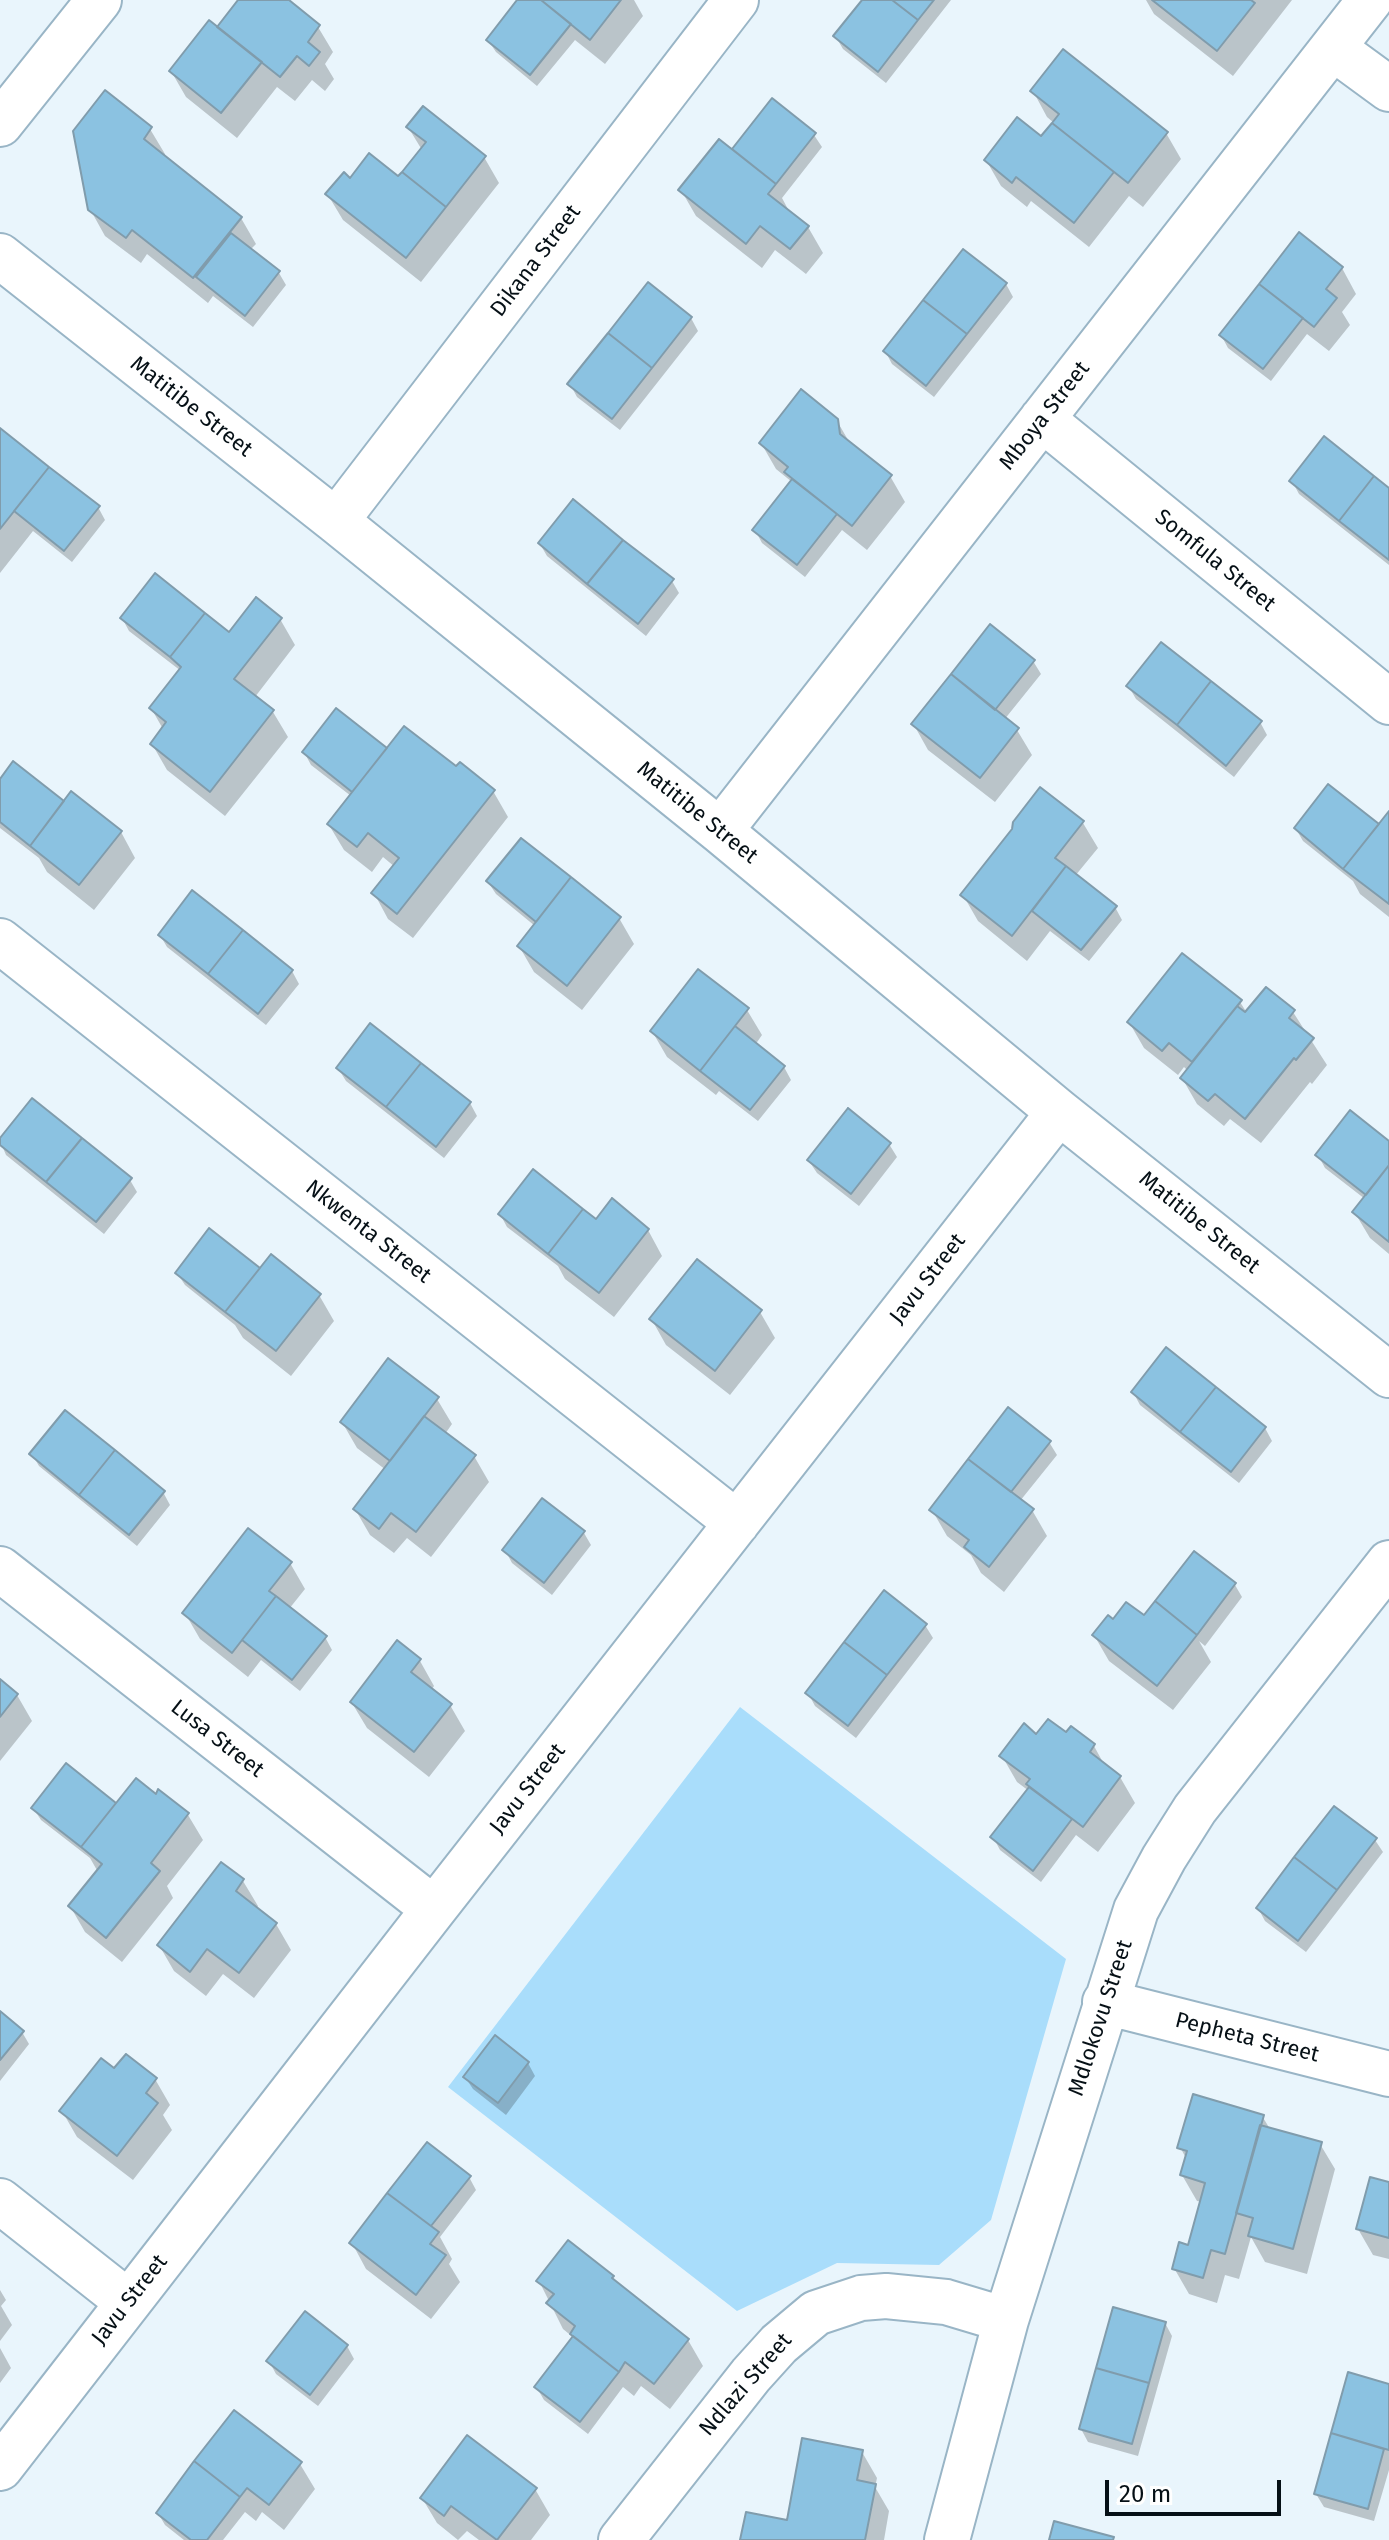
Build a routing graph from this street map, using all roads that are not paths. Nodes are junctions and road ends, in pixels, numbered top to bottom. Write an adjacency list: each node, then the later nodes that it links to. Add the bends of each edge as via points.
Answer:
1 (99, 0): 6 (street)
2 (736, 0): 9 (street, Dikana Street)
3 (1370, 0): 4 (street, Mboya Street)
4 (1333, 48): 5 (street); 8 (street, Mboya Street)
5 (1389, 89)
6 (0, 124)
7 (0, 256): 9 (street, Matitibe Street)
8 (1042, 419): 10 (street, Somfula Street); 11 (street, Mboya Street)
9 (336, 521): 11 (street, Matitibe Street)
10 (1389, 702)
11 (720, 831): 13 (street, Matitibe Street)
12 (0, 941): 15 (street, Nkwenta Street)
13 (1059, 1112): 14 (street, Matitibe Street); 15 (street, Javu Street)
14 (1389, 1375)
15 (737, 1523): 18 (street, Javu Street)
16 (1389, 1563): 19 (street, Mdlokovu Street, via 1195,1809 1136,1910)
17 (0, 1569): 18 (street, Lusa Street)
18 (434, 1909): 22 (street, Javu Street)
19 (1105, 2002): 20 (street, Pepheta Street); 23 (street, Mdlokovu Street)
20 (1389, 2074)
21 (0, 2201): 22 (street)
22 (128, 2302): 24 (street, Javu Street)
23 (1006, 2320): 25 (street, Ndlazi Street, via 946,2302 886,2296 816,2313 751,2375); 26 (street, Mdlokovu Street)
24 (0, 2468)
25 (621, 2540)
26 (947, 2540)

